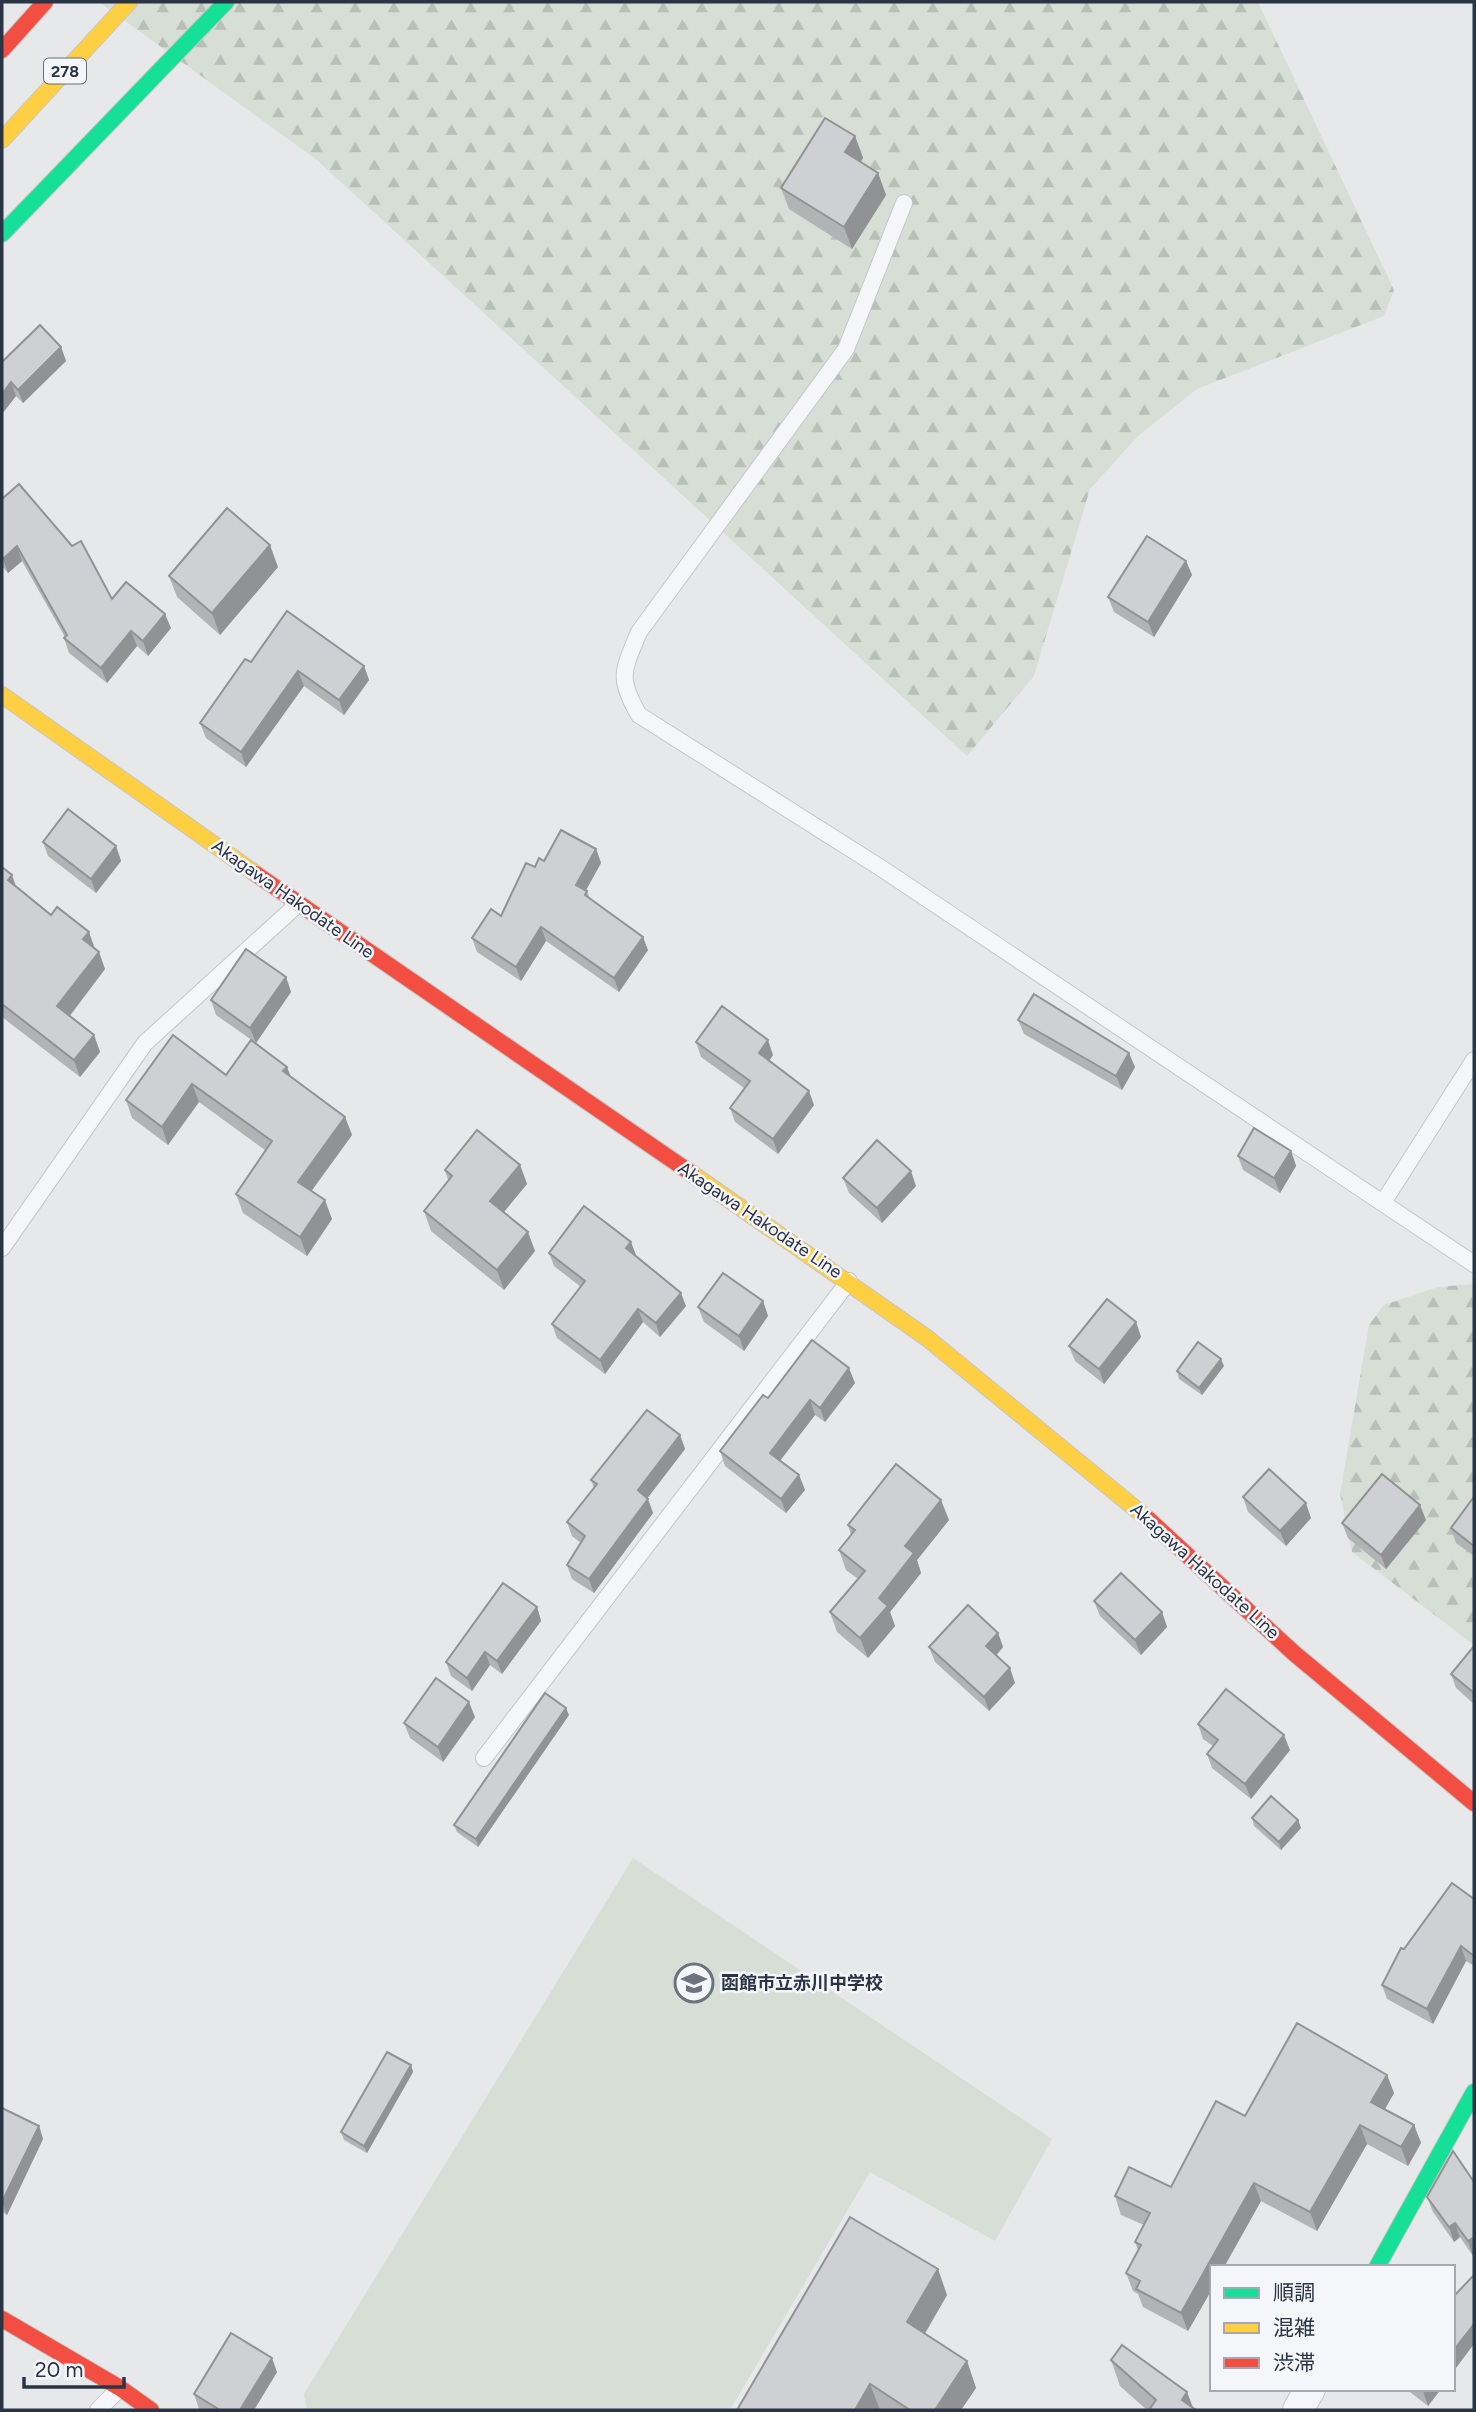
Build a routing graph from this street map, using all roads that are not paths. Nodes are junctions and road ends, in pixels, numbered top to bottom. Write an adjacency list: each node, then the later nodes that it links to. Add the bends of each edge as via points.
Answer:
1 (45, 2): 4 (main road)
2 (129, 2): 5 (main road, 278)
3 (226, 2): 7 (main road)
4 (2, 50)
5 (2, 140)
6 (904, 203): 11 (lane, via 846,349 639,632 624,667 624,689 639,715 881,868)
7 (2, 234)
8 (2, 695): 9 (main road, Akagawa Hakodate Line)
9 (298, 904): 12 (lane, via 145,1043); 14 (main road, Akagawa Hakodate Line)
10 (1474, 1060): 11 (lane)
11 (1384, 1201): 13 (lane)
12 (2, 1248)
13 (1474, 1264)
14 (849, 1281): 15 (lane); 16 (main road, Akagawa Hakodate Line, via 1127,1500 1295,1654)
15 (484, 1758)
16 (1474, 1803)
17 (1474, 2092): 18 (main road)
18 (1378, 2265)
19 (2, 2319): 20 (main road)
20 (120, 2388): 22 (lane); 23 (main road)
21 (1309, 2391): 24 (street)
22 (98, 2410)
23 (151, 2410)
24 (1298, 2410)

